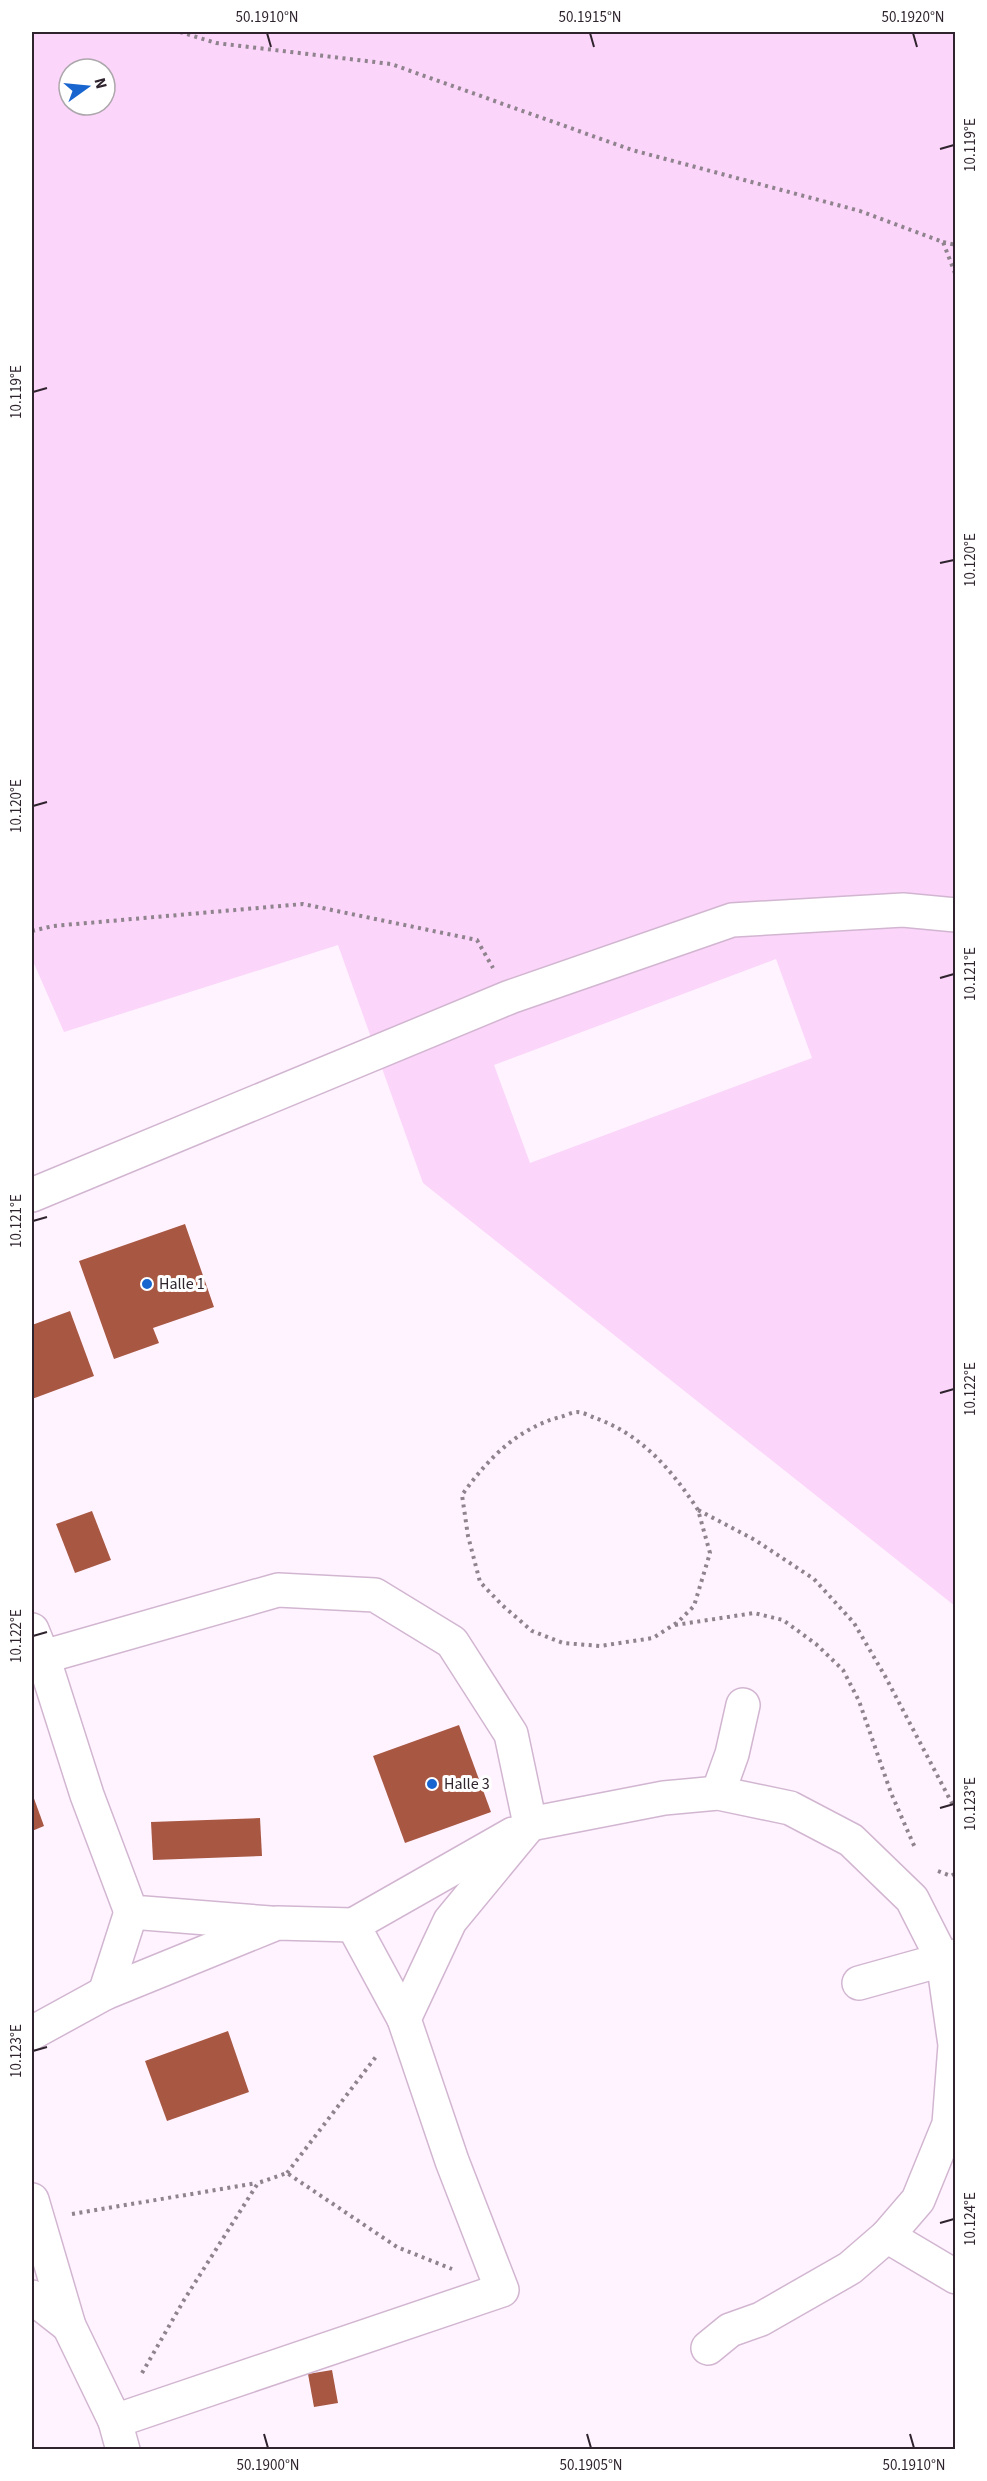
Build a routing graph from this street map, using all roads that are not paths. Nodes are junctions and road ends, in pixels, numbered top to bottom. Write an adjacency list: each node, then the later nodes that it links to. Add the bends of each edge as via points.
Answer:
1 (956, 915): 2 (lane, via 903,910 732,920 510,997)
2 (32, 1195)
3 (35, 1649): 6 (lane, via 278,1590 375,1595 452,1642 511,1734); 7 (lane)
4 (743, 1705): 5 (lane)
5 (718, 1793): 6 (lane, via 664,1798); 10 (lane, via 790,1808 851,1840 912,1899)
6 (530, 1824): 9 (lane); 13 (lane, via 450,1921)
7 (131, 1912): 8 (lane); 12 (lane)
8 (277, 1923): 9 (lane); 12 (lane)
9 (353, 1925): 13 (lane)
10 (949, 1958): 11 (lane); 16 (lane, via 955,2045 949,2124 918,2200)
11 (859, 1983)
12 (105, 1993): 14 (lane)
13 (404, 2019): 21 (lane, via 452,2161 502,2290)
14 (32, 2033)
15 (34, 2214): 19 (lane)
16 (887, 2236): 17 (lane); 20 (lane, via 850,2268 761,2319 730,2330)
17 (956, 2277)
18 (32, 2297): 19 (lane)
19 (69, 2326): 21 (lane)
20 (708, 2348)
21 (119, 2435)

